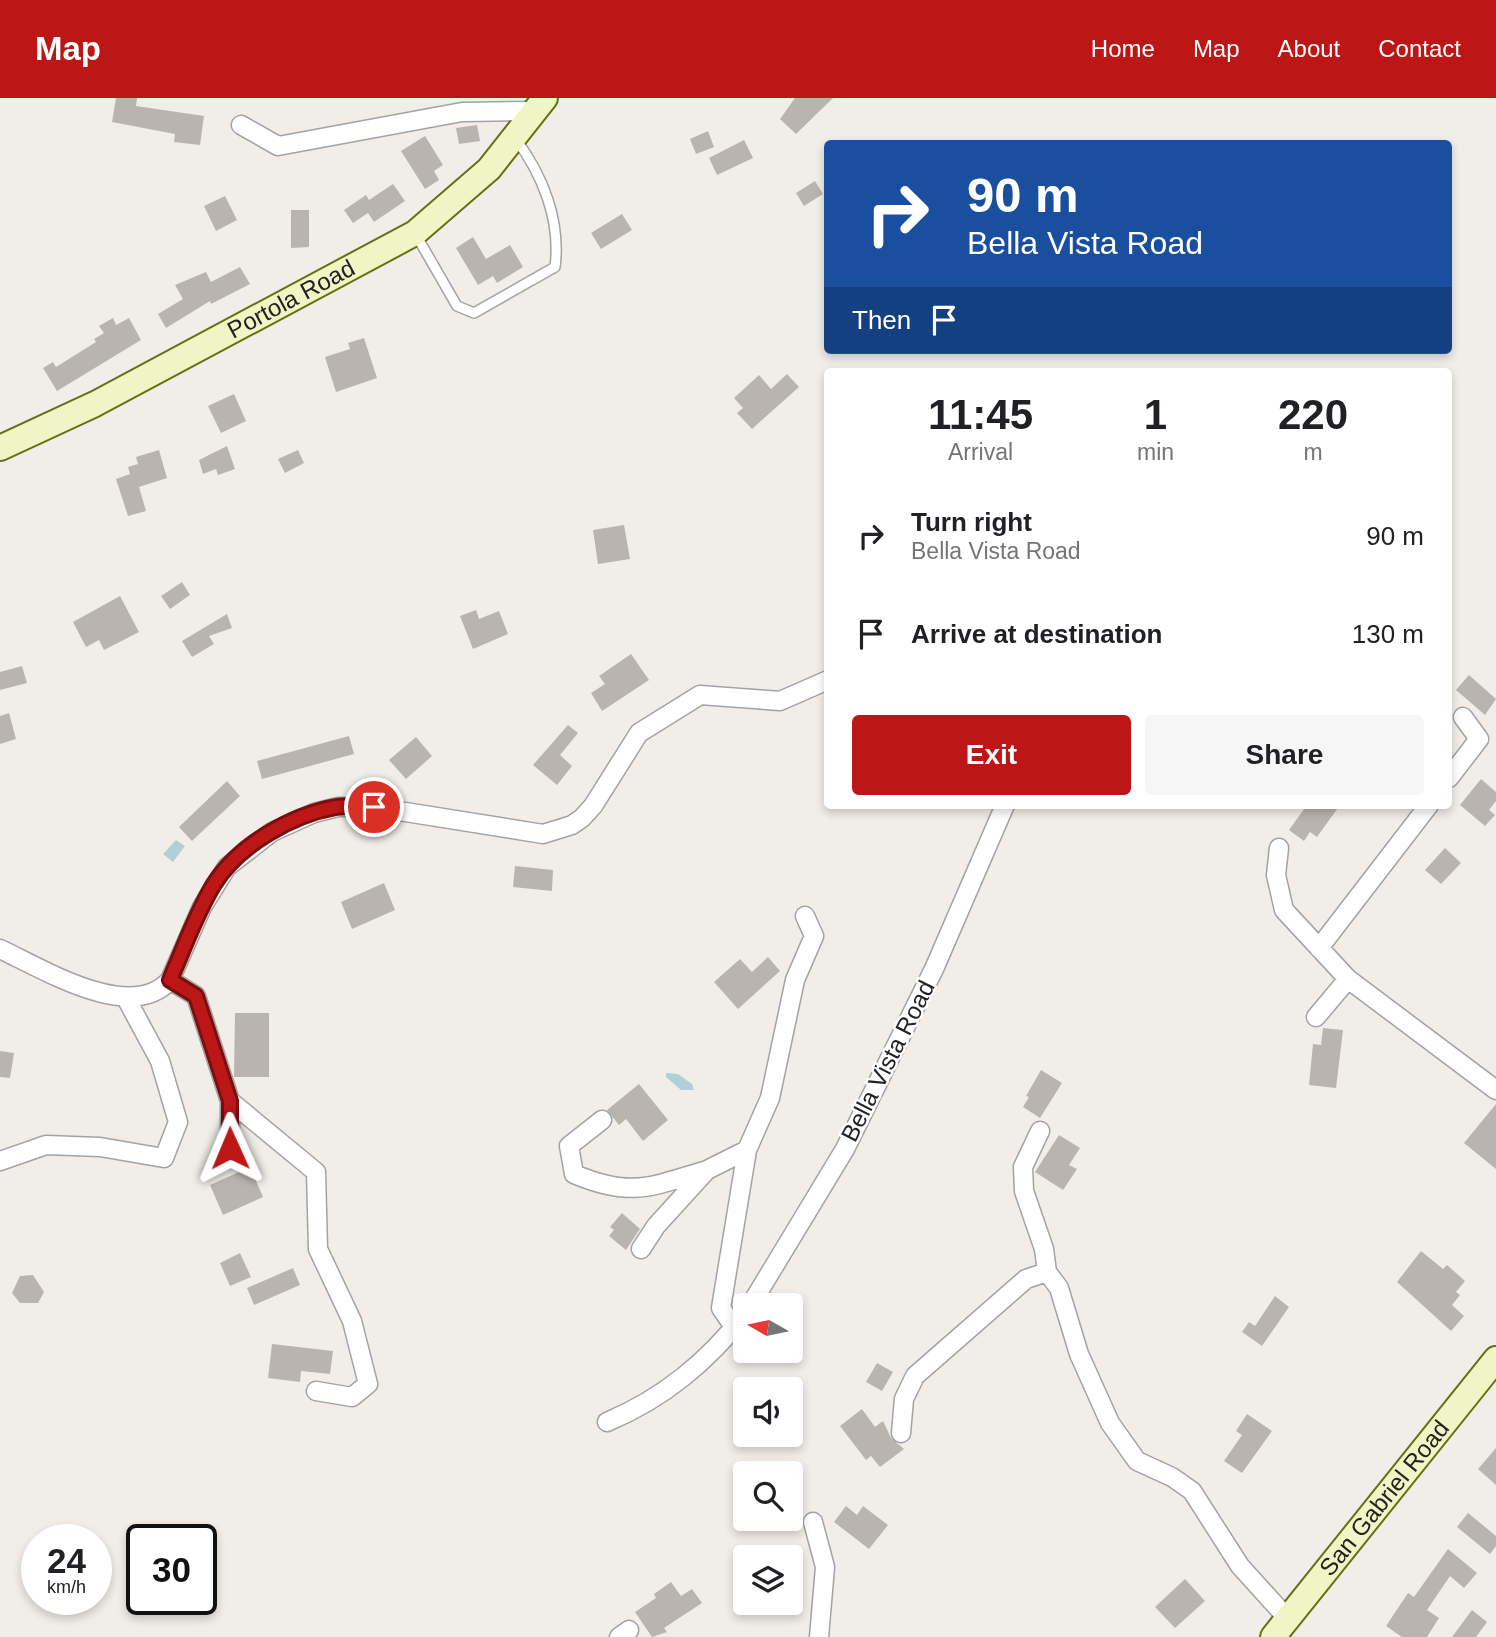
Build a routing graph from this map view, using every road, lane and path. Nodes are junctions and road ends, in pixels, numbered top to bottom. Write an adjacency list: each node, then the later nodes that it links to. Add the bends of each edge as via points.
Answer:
1 (540, 104): 2 (street, via 365,127 278,146); 3 (street, Portola Road)
2 (241, 125)
3 (514, 137): 4 (street, Portola Road, via 469,190); 4 (lane, via 531,160 553,216 558,244 555,267 474,313 457,306)
4 (415, 233): 5 (street, Portola Road, via 95,404)
5 (0, 448)
6 (824, 682): 16 (street, via 780,701 700,695 639,733 593,806 572,825 556,831 543,834 374,807 338,807 272,832 227,867 215,883)
7 (1463, 717): 8 (street, via 1479,739)
8 (1452, 774)
9 (1003, 809): 29 (street, Bella Vista Road, via 934,969 845,1149)
10 (1426, 809): 13 (street)
11 (1279, 848): 13 (street, via 1276,875 1284,910)
12 (806, 916): 24 (street, via 814,936 795,980 770,1098)
13 (1319, 948): 15 (street)
14 (0, 949): 17 (street, via 88,989)
15 (1348, 979): 18 (street); 19 (street)
16 (170, 980): 17 (street, via 160,991); 20 (street, via 196,996)
17 (126, 998): 25 (street, via 160,1061 178,1122 164,1158 100,1147 46,1145)
18 (1316, 1017)
19 (1496, 1090)
20 (230, 1101): 23 (street); 33 (street, via 316,1172 317,1249 352,1321 368,1384 352,1397)
21 (602, 1120): 26 (street, via 569,1146 574,1174 606,1187 646,1189)
22 (1040, 1131): 28 (street, via 1023,1167 1024,1191)
23 (230, 1148)
24 (747, 1150): 26 (street); 30 (street, via 721,1308)
25 (0, 1161)
26 (707, 1170): 27 (street, via 656,1226)
27 (641, 1250)
28 (1047, 1272): 35 (street, via 1027,1279 915,1376 904,1399); 37 (street, via 1059,1288 1079,1354 1117,1432 1137,1461 1192,1491)
29 (758, 1293)
30 (733, 1316)
31 (733, 1327): 34 (street, via 662,1396)
32 (1496, 1360): 37 (street, San Gabriel Road)
33 (316, 1391)
34 (607, 1422)
35 (901, 1433)
36 (813, 1522): 38 (street, via 825,1567)
37 (1280, 1628)
38 (819, 1637)

